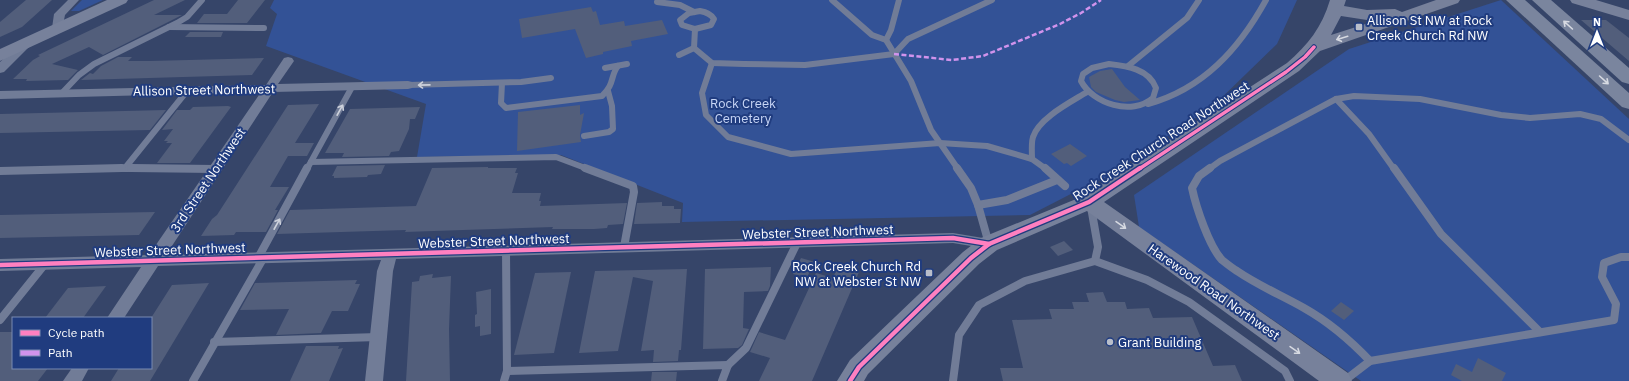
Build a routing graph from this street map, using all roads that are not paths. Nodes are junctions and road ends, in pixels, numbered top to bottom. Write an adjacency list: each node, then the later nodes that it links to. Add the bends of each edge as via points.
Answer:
1 (74, 0): 20 (street, via 60,14)
2 (120, 0): 20 (street)
3 (202, 0): 19 (lane, via 187,17)
4 (832, 0): 23 (lane, via 872,35)
5 (899, 0): 23 (lane, via 892,32)
6 (992, 0): 27 (lane, via 908,39)
7 (1199, 0): 34 (lane, via 1187,18)
8 (1266, 0): 50 (lane, via 1247,33 1212,69 1188,88 1169,98)
9 (1452, 0): 16 (street)
10 (1515, 0): 49 (main road, one-way to 49)
11 (1530, 0): 14 (main road)
12 (1578, 0): 18 (street)
13 (657, 2): 17 (lane, via 680,6)
14 (1546, 4): 38 (main road, one-way to 14)
15 (1337, 5): 16 (street, via 1373,15); 25 (street, Rock Creek Church Road Northwest, via 1328,26)
16 (1418, 11): 25 (street, one-way to 25)
17 (694, 12): 22 (lane, via 685,15 680,23); 22 (lane, via 710,14 714,19 707,28)
18 (1629, 15)
19 (169, 27): 21 (lane); 46 (lane, via 94,64 79,75)
20 (58, 28): 24 (street)
21 (264, 28)
22 (695, 30): 26 (lane)
23 (886, 40): 27 (lane)
24 (27, 43): 29 (street); 36 (street)
25 (1314, 47): 61 (street, Rock Creek Church Road Northwest, via 1286,72)
26 (694, 48): 28 (lane); 31 (lane)
27 (894, 54): 31 (lane, via 805,65); 53 (lane, via 911,81 931,130)
28 (679, 55)
29 (0, 56)
30 (288, 61): 42 (street, 3rd Street Northwest)
31 (712, 63): 53 (lane, via 702,93 706,115 728,137 791,154)
32 (627, 64): 33 (lane)
33 (618, 66): 35 (lane); 44 (lane)
34 (1128, 66): 45 (lane, via 1109,64 1088,69 1081,79); 50 (lane, via 1148,76 1156,86 1155,96)
35 (605, 68)
36 (0, 69)
37 (551, 78): 39 (lane)
38 (1629, 78)
39 (502, 83): 40 (lane, one-way to 40); 44 (lane, via 501,103 506,108 602,96)
40 (403, 86): 41 (street, Allison Street Northwest)
41 (352, 87): 42 (street, Allison Street Northwest); 55 (lane, one-way to 41)
42 (270, 89): 43 (street, Allison Street Northwest); 57 (street, 3rd Street Northwest)
43 (187, 91): 46 (street, Allison Street Northwest); 56 (lane)
44 (608, 91): 51 (lane, via 612,106 613,129)
45 (1087, 92): 50 (lane, via 1099,100 1117,106); 54 (lane, via 1041,125 1033,136)
46 (62, 94): 47 (street, Allison Street Northwest)
47 (0, 95)
48 (1336, 99): 52 (lane, via 1354,96 1420,99 1530,118 1580,114 1601,119); 76 (lane, via 1369,134 1440,234); 79 (lane, via 1220,161 1199,176 1192,188 1195,204 1215,250 1223,261 1256,284 1303,306 1326,321 1349,339)
49 (1629, 103)
50 (1144, 105)
51 (584, 136)
52 (1629, 140)
53 (940, 142): 54 (lane, via 987,146); 62 (lane, via 971,188)
54 (1032, 159): 59 (lane)
55 (311, 162): 65 (lane, via 559,158 633,186); 68 (lane, one-way to 55)
56 (125, 168): 57 (lane); 58 (lane)
57 (215, 169): 70 (street, 3rd Street Northwest)
58 (0, 172)
59 (1057, 180): 60 (lane); 62 (lane, via 1007,200)
60 (1066, 186)
61 (1089, 202): 64 (street, Rock Creek Church Road Northwest); 71 (lane, via 1098,247); 91 (street, Harewood Road Northwest, one-way to 91)
62 (978, 205): 64 (lane)
63 (797, 243): 64 (street, Webster Street Northwest, via 953,238); 65 (street, Webster Street Northwest); 80 (lane, via 746,348)
64 (989, 244): 88 (street, Rock Creek Church Road Northwest, via 971,258 859,367)
65 (624, 247): 66 (street, Webster Street Northwest)
66 (506, 250): 67 (street, Webster Street Northwest); 82 (lane)
67 (390, 254): 68 (street, Webster Street Northwest); 77 (street, via 385,271)
68 (261, 257): 70 (street, Webster Street Northwest); 78 (lane)
69 (1629, 257): 76 (lane, via 1604,263 1602,277 1616,304 1614,320)
70 (153, 260): 72 (street, Webster Street Northwest); 74 (street, 3rd Street Northwest)
71 (1095, 261): 89 (lane, via 1025,282 979,305 958,336); 90 (lane, via 1147,280 1189,302 1285,371)
72 (45, 264): 73 (street, Webster Street Northwest); 75 (lane)
73 (0, 265)
74 (116, 317)
75 (0, 320)
76 (1540, 332): 79 (lane)
77 (378, 337): 78 (lane); 85 (street)
78 (214, 342): 84 (lane)
79 (1370, 361): 92 (lane)
80 (728, 365): 82 (lane); 87 (lane)
81 (80, 369): 83 (street)
82 (507, 371): 86 (lane)
83 (72, 381)
84 (193, 381)
85 (374, 381)
86 (504, 381)
87 (722, 381)
88 (850, 381)
89 (953, 381)
90 (1290, 381)
91 (1339, 381)
92 (1344, 381)

